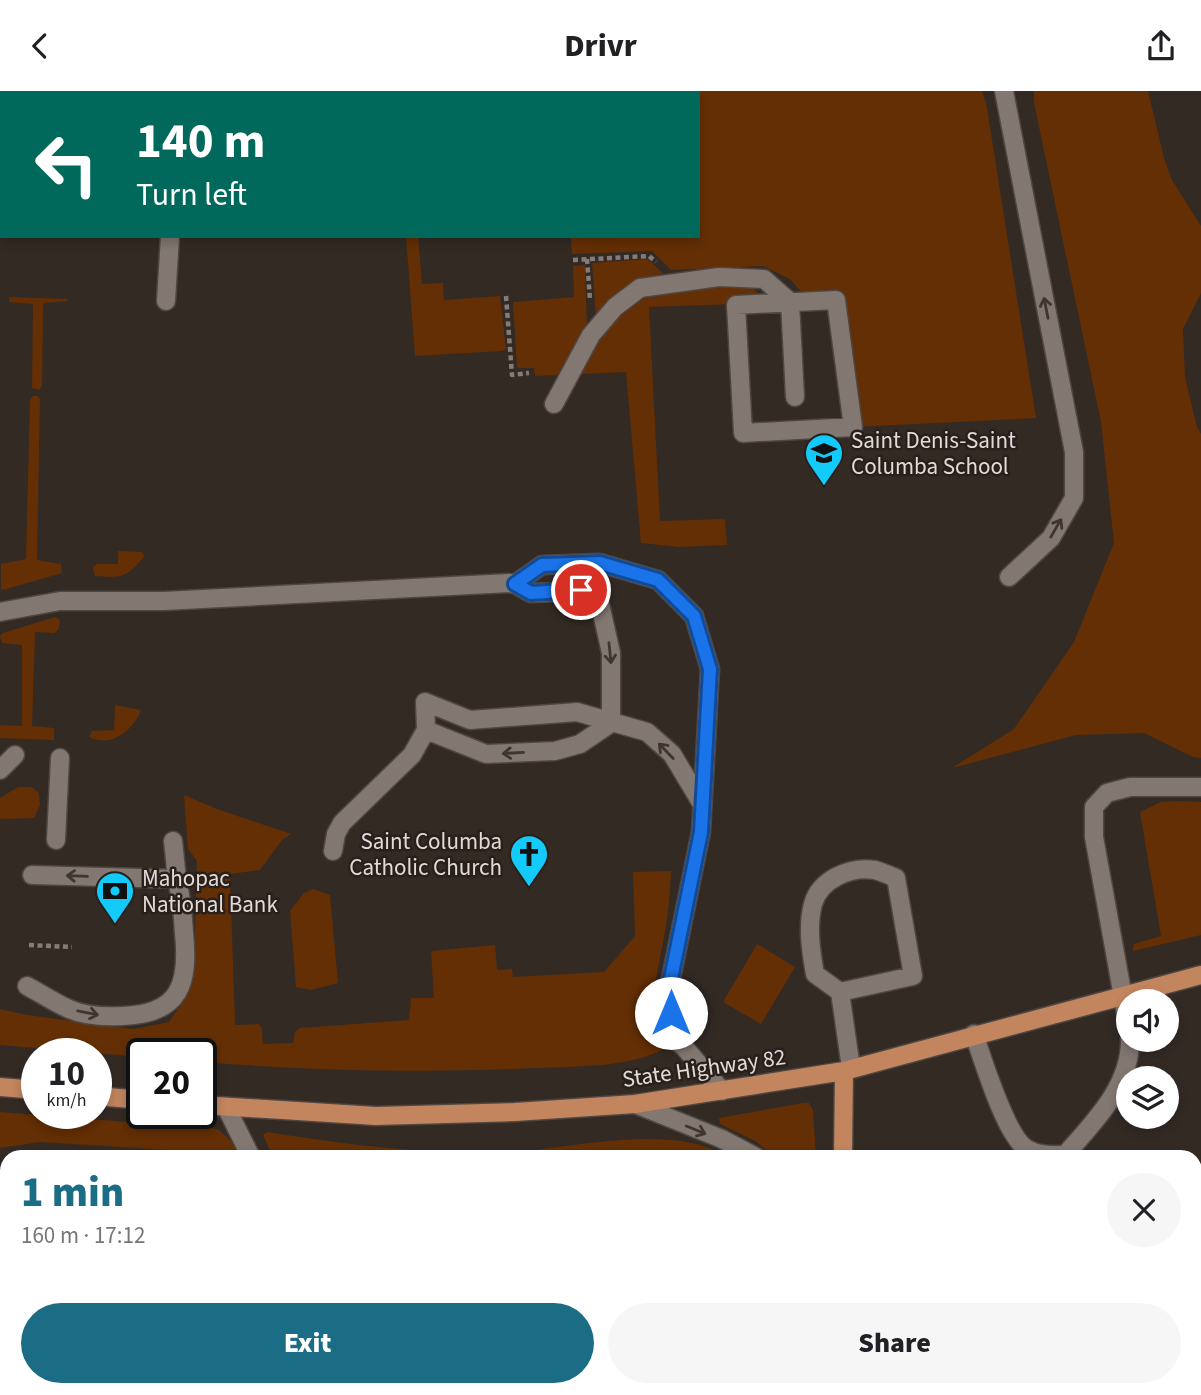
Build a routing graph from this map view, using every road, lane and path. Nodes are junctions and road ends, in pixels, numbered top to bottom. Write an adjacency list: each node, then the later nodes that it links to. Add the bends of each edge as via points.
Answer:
1 (1004, 91): 11 (street, one-way to 1, via 1051,538 1074,498 1074,451)
2 (170, 238): 6 (street)
3 (573, 260): 4 (path, via 649,256)
4 (676, 281): 7 (street, via 764,279); 10 (street, via 640,288 615,307 591,335)
5 (506, 296): 8 (path, via 512,375)
6 (166, 301)
7 (790, 302): 7 (street, via 737,305 743,433 853,427 836,300); 9 (street)
8 (529, 373)
9 (795, 397)
10 (554, 404)
11 (1009, 577)
12 (515, 584): 13 (street, via 164,601 60,601); 14 (street, one-way to 14, via 531,593 581,590 600,604 611,653); 20 (street, via 542,565 600,563 658,580 694,616 710,669)
13 (0, 612)
14 (611, 723): 15 (street, one-way to 15, via 580,744 555,751 486,754); 15 (street, via 577,712 470,720 425,702); 20 (street, one-way to 14, via 672,754 647,732)
15 (426, 730): 23 (street, via 412,755 342,823)
16 (0, 753): 18 (street, via 15,755)
17 (60, 758): 21 (street)
18 (0, 770)
19 (1201, 787): 30 (street, via 1130,787 1107,793 1094,807 1094,837)
20 (702, 804): 39 (street, via 701,832 669,988 674,1039)
21 (56, 840)
22 (173, 841): 25 (street)
23 (333, 851)
24 (32, 875): 25 (street, one-way to 24)
25 (179, 888): 29 (street, one-way to 25, via 70,1010 106,1017 139,1016 171,1002 182,985 187,961)
26 (29, 945): 27 (path)
27 (72, 947)
28 (1201, 975): 31 (main road, State Highway 82)
29 (27, 986)
30 (1122, 989)
31 (1149, 989)
32 (840, 992): 32 (street, via 913,975 896,878 874,870 843,873 824,885 813,903 810,945 815,974); 36 (street)
33 (1116, 998): 34 (main road, State Highway 82)
34 (974, 1034): 36 (main road, State Highway 82); 46 (street, via 997,1100 1016,1138)
35 (1127, 1052): 47 (street, via 1111,1101)
36 (847, 1070): 39 (main road, State Highway 82); 45 (main road)
37 (0, 1087): 38 (main road)
38 (21, 1089)
39 (722, 1091): 40 (main road, State Highway 82)
40 (635, 1104): 42 (main road, State Highway 82, via 376,1116); 44 (street, one-way to 44)
41 (217, 1106): 42 (main road, State Highway 82)
42 (226, 1107): 43 (street)
43 (248, 1150)
44 (743, 1150)
45 (844, 1150)
46 (1029, 1150)
47 (1068, 1150)

